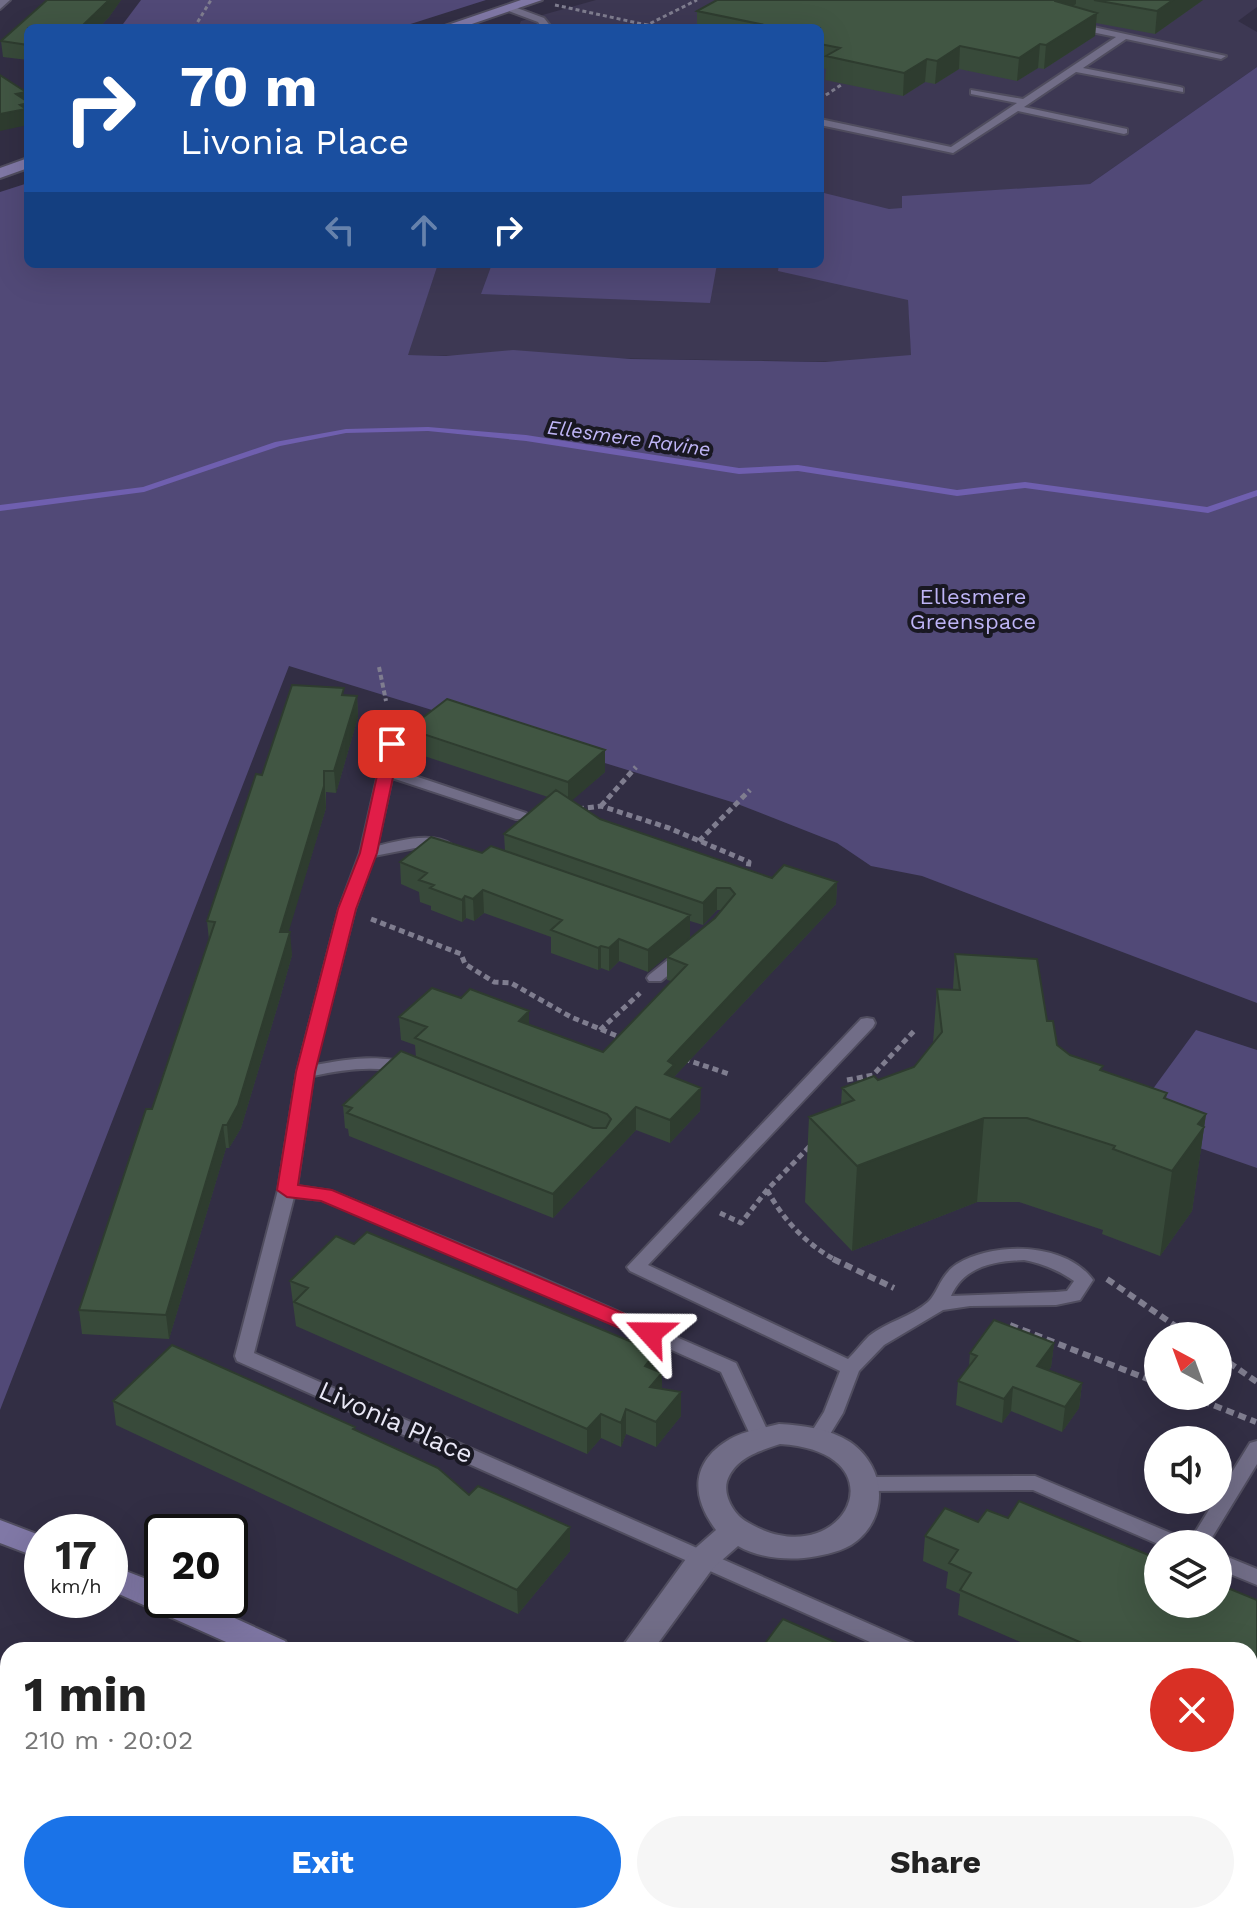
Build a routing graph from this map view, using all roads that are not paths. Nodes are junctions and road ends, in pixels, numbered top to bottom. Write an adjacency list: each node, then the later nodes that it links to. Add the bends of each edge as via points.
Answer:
1 (535, 0): 2 (street)
2 (509, 8): 4 (street); 5 (lane)
3 (1059, 22): 6 (lane)
4 (459, 24)
5 (544, 24)
6 (1124, 36): 7 (lane); 8 (lane)
7 (1221, 56)
8 (1075, 69): 9 (lane); 11 (lane)
9 (1180, 90)
10 (974, 92): 11 (lane)
11 (1021, 105): 12 (lane, via 953,150); 13 (lane)
12 (824, 123)
13 (1124, 131)
14 (24, 164): 15 (street)
15 (0, 173)
16 (398, 717): 17 (lane, Livonia Place)
17 (386, 771): 18 (lane); 20 (lane, Livonia Place)
18 (521, 816)
19 (467, 851): 20 (lane, via 428,842)
20 (368, 853): 24 (lane, Livonia Place, via 347,909)
21 (697, 944): 22 (lane)
22 (655, 978)
23 (867, 1023): 28 (lane, via 636,1267)
24 (305, 1072): 25 (lane, via 394,1062); 26 (lane, Livonia Place)
25 (423, 1074)
26 (287, 1190): 29 (lane, via 325,1195 729,1368); 38 (lane, Livonia Place, via 244,1356)
27 (937, 1305): 27 (lane, via 959,1299 1048,1302 1073,1296 1084,1280 1060,1261 995,1255 968,1262 950,1278); 28 (lane, via 877,1340)
28 (851, 1368): 30 (lane)
29 (761, 1438): 30 (street); 36 (street, via 738,1446 721,1460 712,1478 715,1507)
30 (817, 1439): 32 (street, via 858,1465)
31 (1257, 1448): 34 (lane)
32 (867, 1484): 33 (lane, via 1035,1483); 36 (street, via 860,1519 827,1543 779,1549)
33 (1145, 1530)
34 (1207, 1530)
35 (0, 1531): 37 (street)
36 (734, 1532): 38 (street)
37 (24, 1541)
38 (702, 1560): 43 (street); 44 (lane, Livonia Place)
39 (1232, 1567): 40 (lane)
40 (1257, 1577)
41 (205, 1618): 42 (street)
42 (257, 1642)
43 (642, 1642)
44 (890, 1642)

